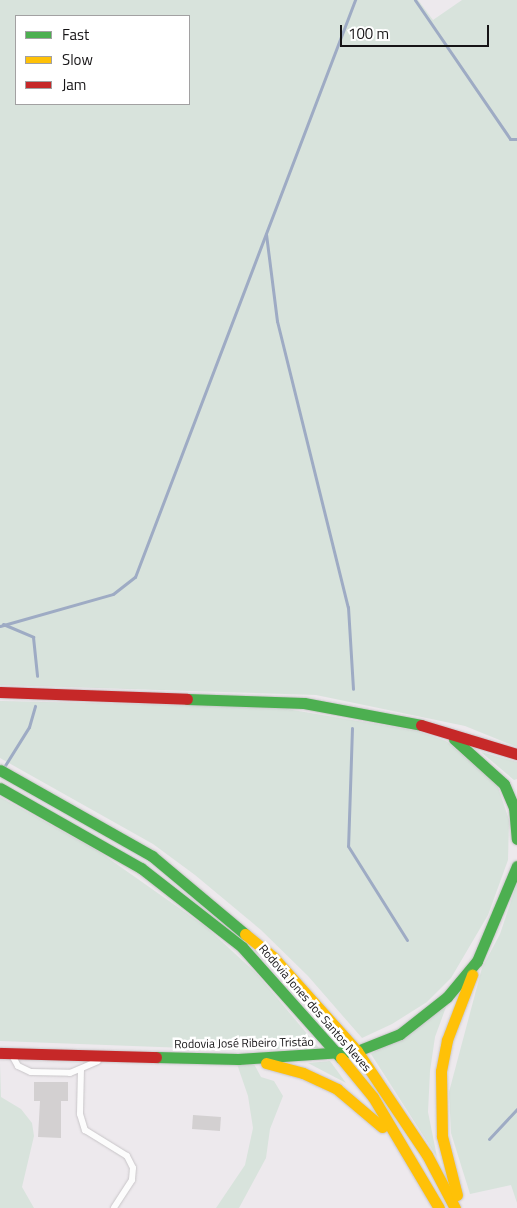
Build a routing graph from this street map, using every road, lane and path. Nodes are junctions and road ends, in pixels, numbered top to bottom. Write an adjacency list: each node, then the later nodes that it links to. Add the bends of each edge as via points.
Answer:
1 (0, 692): 2 (main road, via 304,703 360,712)
2 (443, 732): 3 (main road); 6 (main road, via 463,745 504,784 514,807)
3 (517, 754)
4 (0, 770): 10 (main road, Rodovia Jones dos Santos Neves, via 113,831 177,874 273,957)
5 (0, 788): 12 (main road, Rodovia Jones dos Santos Neves, via 104,844 166,884 242,947)
6 (517, 838)
7 (517, 844): 8 (main road, Rodovia José Ribeiro Tristão)
8 (516, 868): 9 (main road, Rodovia José Ribeiro Tristão)
9 (477, 961): 10 (main road, Rodovia José Ribeiro Tristão, via 428,1014 400,1034); 20 (main road, via 447,1040 441,1071 442,1136)
10 (357, 1051): 12 (main road, Rodovia José Ribeiro Tristão); 19 (main road, Rodovia Jones dos Santos Neves, via 427,1155)
11 (4, 1053): 13 (main road, Rodovia José Ribeiro Tristão); 15 (lane, via 26,1071 67,1074)
12 (337, 1054): 14 (main road, Rodovia José Ribeiro Tristão); 16 (main road, Rodovia Jones dos Santos Neves, via 384,1113)
13 (106, 1058): 14 (main road, Rodovia José Ribeiro Tristão); 15 (lane)
14 (238, 1059): 16 (main road, via 277,1065 337,1089 365,1109)
15 (81, 1070): 17 (lane, via 80,1114 85,1130 127,1156 133,1168 132,1180)
16 (411, 1163): 18 (main road, Rodovia Jones dos Santos Neves)
17 (114, 1208)
18 (439, 1208)
19 (455, 1208)
20 (461, 1208)

